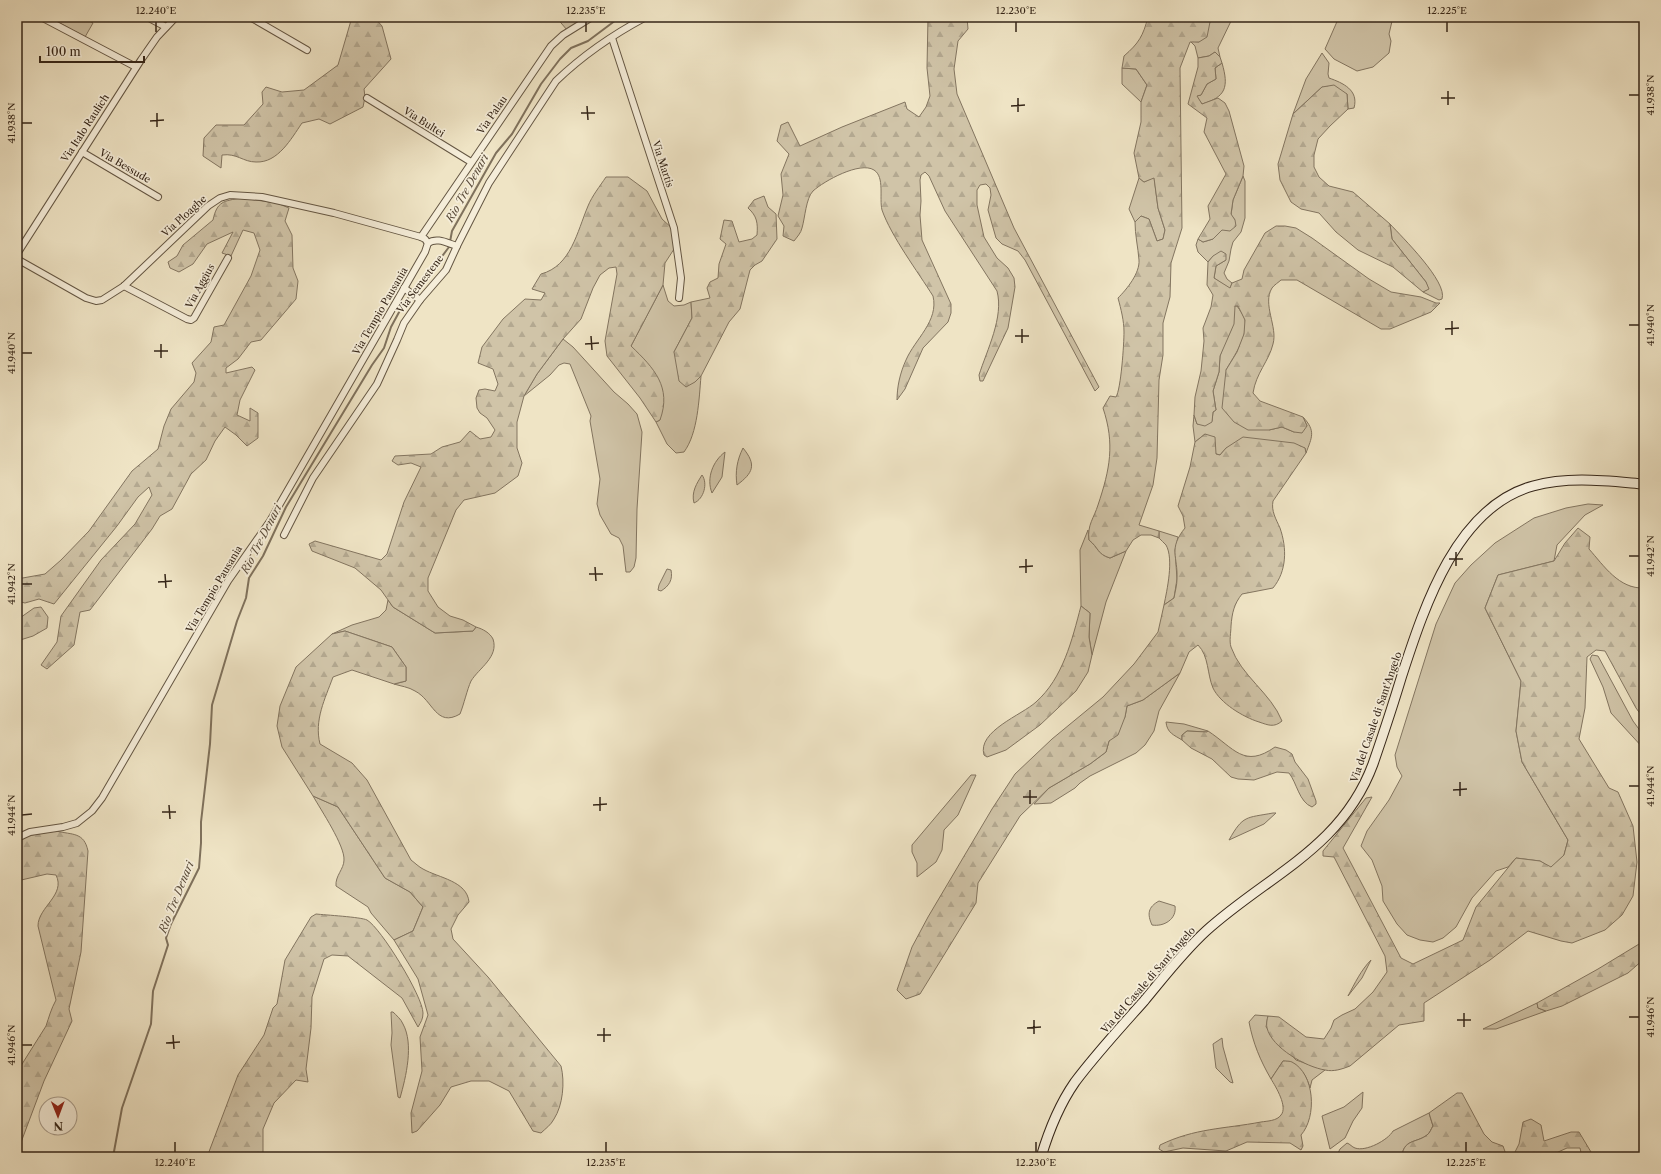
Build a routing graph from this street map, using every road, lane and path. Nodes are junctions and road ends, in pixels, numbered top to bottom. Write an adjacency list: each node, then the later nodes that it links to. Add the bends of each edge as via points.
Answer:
1 (41, 17): 10 (street)
2 (147, 17): 7 (street)
3 (176, 17): 7 (street, Via Italo Raulich)
4 (250, 17): 9 (street)
5 (592, 17): 13 (street, Via Palau, via 550,46)
6 (646, 17): 8 (street, Via Semestene)
7 (166, 27): 10 (street, Via Italo Raulich)
8 (612, 38): 17 (street, Via Semestene, via 556,81 489,183); 23 (street, Via Martis, via 674,228 681,278)
9 (307, 50)
10 (136, 67): 12 (street, Via Italo Raulich)
11 (367, 98): 13 (street, Via Bultei)
12 (82, 152): 14 (street, Via Bessude); 18 (street, Via Italo Raulich)
13 (471, 162): 15 (street, Via Palau)
14 (158, 196)
15 (421, 237): 16 (street, Via Ploaghe); 21 (street, Via Ploaghe, via 300,205 262,197 230,195 208,206)
16 (428, 243): 17 (street, via 438,240); 22 (street, Via Tempio Pausania, via 426,252)
17 (457, 246): 24 (street, Via Semestene, via 446,270)
18 (17, 254)
19 (228, 258): 21 (street, Via Aggius, via 191,320)
20 (17, 259): 21 (street, Via Ploaghe, via 94,301 102,300)
21 (124, 286)
22 (404, 288): 24 (street); 27 (street, Via Tempio Pausania, via 270,521 228,581 102,798 92,811 77,823 30,832)
23 (679, 298)
24 (420, 300): 26 (street, Via Semestene, via 404,323 377,384 313,478)
25 (1644, 484): 28 (main road, Via del Casale di Sant'Angelo, via 1586,480 1558,481 1533,486 1517,491 1500,501 1477,522 1457,548 1431,594 1369,775 1352,807 1315,847 1224,914 1185,952 1075,1082 1054,1118)
26 (284, 535)
27 (17, 838)
28 (1041, 1157)

